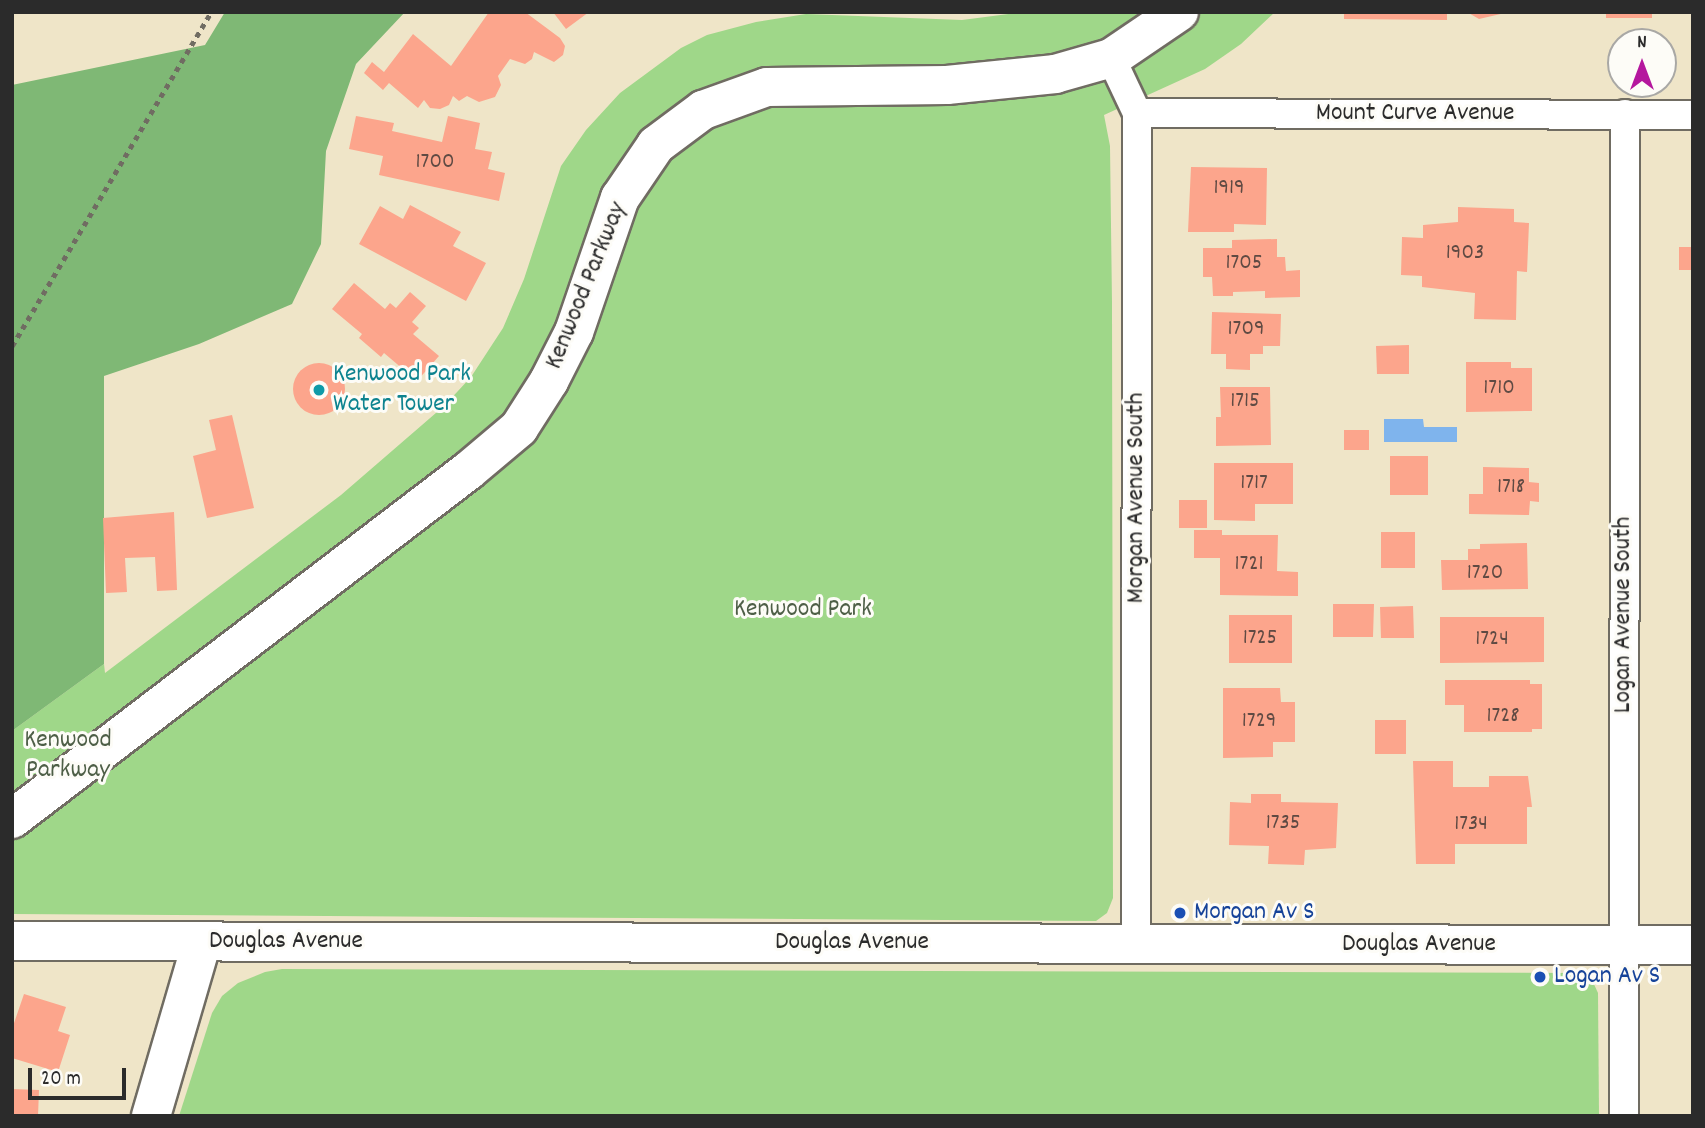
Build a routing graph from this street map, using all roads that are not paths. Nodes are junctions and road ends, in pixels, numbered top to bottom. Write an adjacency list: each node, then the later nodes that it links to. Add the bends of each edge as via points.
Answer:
1 (1179, 12): 2 (street, Kenwood Parkway)
2 (1111, 58): 3 (street, Morgan Avenue South); 6 (street, Kenwood Parkway, via 1055,74 947,85 767,87 703,110 656,145 620,198 574,331 519,428)
3 (1137, 113): 4 (street, Mount Curve Avenue); 9 (street, Morgan Avenue South)
4 (1625, 114): 5 (street, Mount Curve Avenue); 10 (street, Logan Avenue South)
5 (1693, 115)
6 (12, 820)
7 (12, 941): 8 (street, Douglas Avenue)
8 (202, 942): 9 (street, Douglas Avenue); 12 (street)
9 (1136, 944): 10 (street, Douglas Avenue)
10 (1623, 945): 11 (street, Douglas Avenue); 13 (street, Logan Avenue South)
11 (1693, 946)
12 (151, 1116)
13 (1624, 1116)

